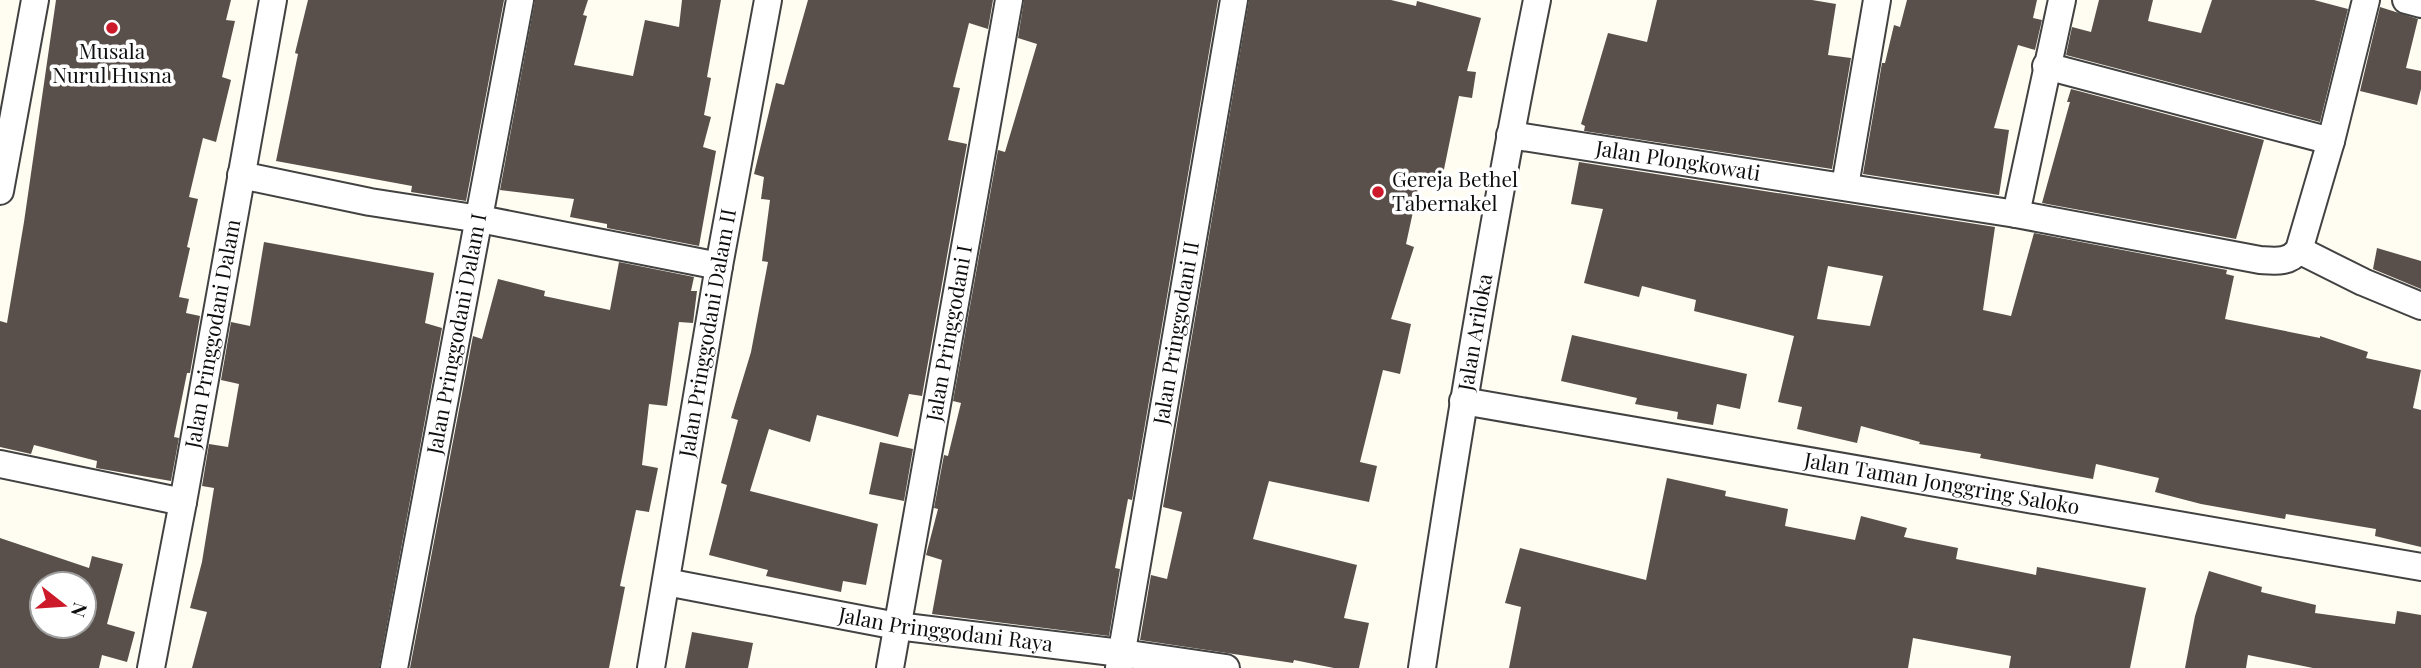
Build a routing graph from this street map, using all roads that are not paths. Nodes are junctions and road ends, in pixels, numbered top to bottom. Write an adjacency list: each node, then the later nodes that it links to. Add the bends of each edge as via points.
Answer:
1 (35, 0): 18 (street)
2 (274, 0): 16 (street, Jalan Pringgodani Dalam)
3 (520, 0): 20 (street, Jalan Pringgodani Dalam I)
4 (768, 0): 22 (street, Jalan Pringgodani Dalam II)
5 (1009, 0): 29 (street, Jalan Pringgodani I)
6 (1234, 0): 30 (street, Jalan Pringgodani II)
7 (1537, 0): 14 (street, Jalan Ariloka)
8 (1877, 0): 17 (street)
9 (2062, 0): 13 (street)
10 (2367, 0): 15 (street)
11 (2406, 0): 12 (street)
12 (2421, 5)
13 (2046, 65): 15 (street); 19 (street)
14 (1510, 135): 17 (street, Jalan Plongkowati); 24 (street, Jalan Ariloka)
15 (2331, 141): 21 (street)
16 (241, 175): 20 (street); 26 (street, Jalan Pringgodani Dalam)
17 (1845, 186): 19 (street, Jalan Plongkowati)
18 (0, 191)
19 (2016, 214): 21 (street, Jalan Plongkowati, via 2260,260 2282,261)
20 (480, 219): 22 (street); 32 (street, Jalan Pringgodani Dalam I)
21 (2299, 250): 23 (street)
22 (719, 266): 28 (street, Jalan Pringgodani Dalam II)
23 (2421, 306)
24 (1463, 401): 27 (street, Jalan Taman Jonggring Saloko); 36 (street, Jalan Ariloka)
25 (0, 464): 26 (street)
26 (183, 502): 31 (street, Jalan Pringgodani Dalam)
27 (2421, 567)
28 (666, 582): 29 (street, Jalan Pringgodani Raya); 33 (street, Jalan Pringgodani Dalam II)
29 (897, 626): 30 (street, Jalan Pringgodani Raya); 34 (street, Jalan Pringgodani I)
30 (1120, 660): 35 (street, Jalan Pringgodani Raya)
31 (151, 668)
32 (394, 668)
33 (651, 668)
34 (890, 668)
35 (1226, 668)
36 (1422, 668)

